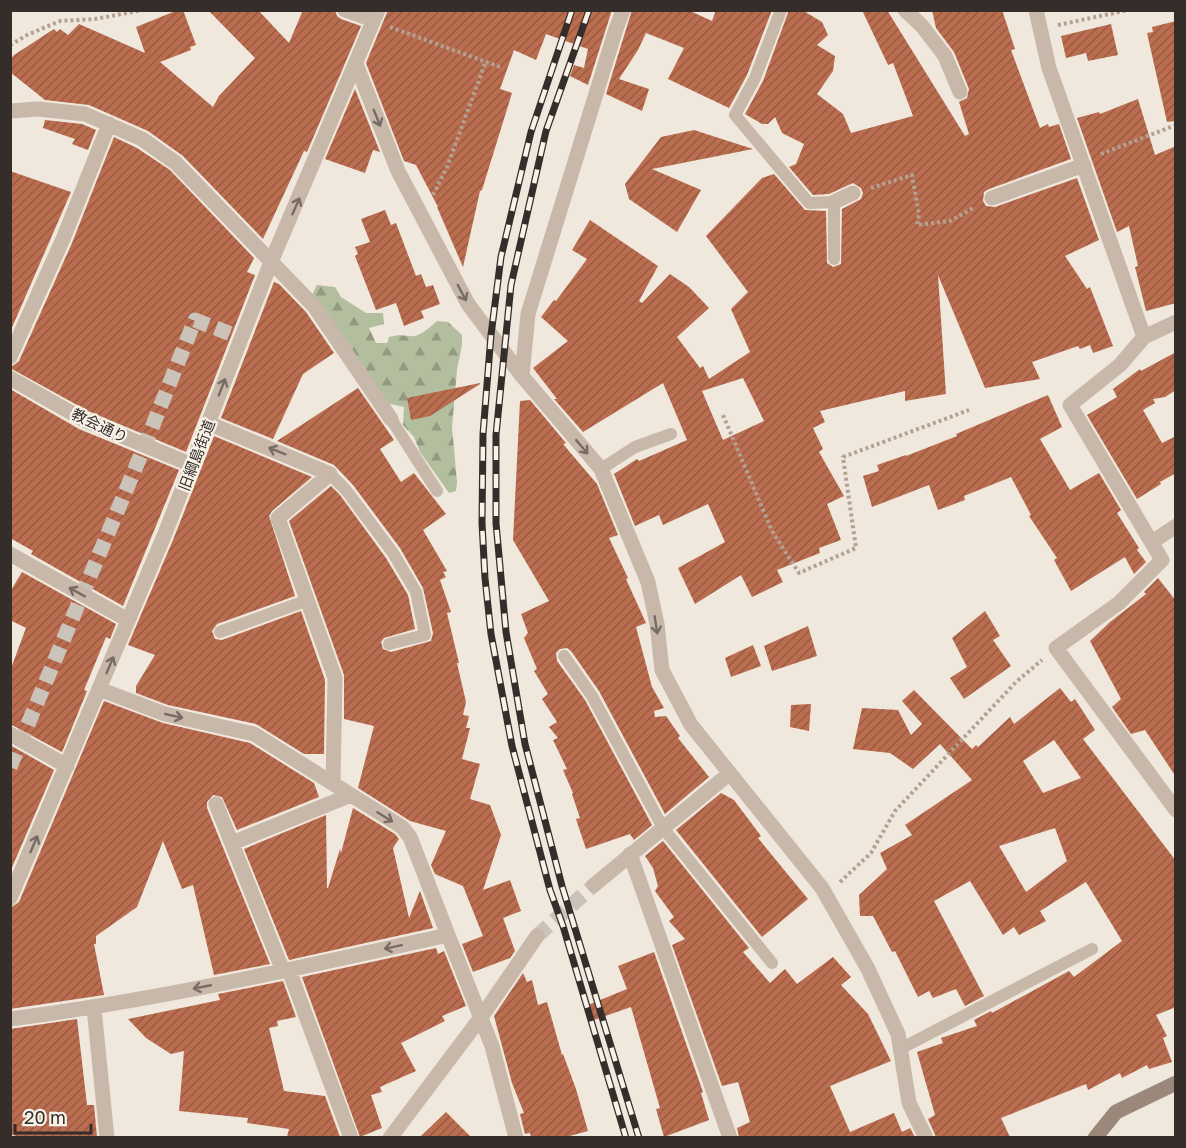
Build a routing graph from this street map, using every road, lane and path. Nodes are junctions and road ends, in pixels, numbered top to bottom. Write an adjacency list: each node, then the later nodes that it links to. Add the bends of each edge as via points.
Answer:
1 (143, 10): 10 (path, via 60,21)
2 (345, 10): 8 (street)
3 (623, 10): 28 (street, via 528,314)
4 (781, 10): 21 (lane, via 755,78 735,115 809,203)
5 (905, 10): 14 (street, via 945,56)
6 (1036, 10): 9 (street)
7 (1128, 10): 9 (path)
8 (375, 15): 11 (path); 12 (street, 旧綱島街道)
9 (1040, 29): 18 (street)
10 (10, 45)
11 (486, 61): 13 (path); 22 (path, via 447,167)
12 (356, 64): 22 (street, one-way to 22, via 398,171); 24 (street, 旧綱島街道, one-way to 12)
13 (503, 68)
14 (960, 92)
15 (10, 111): 16 (street, via 38,109 85,114)
16 (109, 124): 24 (street, via 142,139 176,163); 27 (street)
17 (1176, 125): 18 (path)
18 (1083, 164): 20 (street); 26 (street)
19 (853, 193): 20 (path, via 912,175 917,225 950,221); 21 (street)
20 (992, 198)
21 (834, 202): 23 (lane)
22 (421, 217): 28 (street, one-way to 28, via 468,304)
23 (834, 259)
24 (271, 262): 32 (street, via 314,306); 33 (street, 旧綱島街道, one-way to 24)
25 (1176, 322): 26 (street)
26 (1144, 337): 40 (street, via 1120,365 1070,405)
27 (10, 357)
28 (522, 376): 36 (street, one-way to 36)
29 (10, 378): 35 (street, 教会通り, via 84,420)
30 (969, 410): 31 (path, via 843,457 856,548 799,573 772,531)
31 (723, 415)
32 (392, 419): 38 (lane)
33 (208, 423): 35 (street, 旧綱島街道); 37 (street, one-way to 33)
34 (672, 434): 36 (lane, via 635,447)
35 (192, 465): 43 (street, 旧綱島街道)
36 (601, 469): 51 (street, one-way to 51, via 648,582 662,670 691,725)
37 (330, 474): 42 (street, via 278,518); 45 (lane, via 393,553 416,592 425,635)
38 (437, 491)
39 (1176, 526): 40 (street)
40 (1152, 542): 46 (street, via 1162,560 1119,603)
41 (10, 555): 43 (street, one-way to 41)
42 (308, 600): 44 (lane); 52 (street, via 335,678)
43 (128, 620): 48 (street, 旧綱島街道, one-way to 43)
44 (220, 632)
45 (389, 644)
46 (1056, 648): 55 (street); 60 (path, via 1016,682 895,811 871,853)
47 (564, 656): 56 (lane, via 592,696)
48 (99, 689): 50 (street, 旧綱島街道); 52 (street, one-way to 52, via 165,714 254,734)
49 (10, 734): 50 (street)
50 (67, 766): 61 (street, 旧綱島街道, one-way to 50)
51 (730, 773): 56 (street); 60 (street)
52 (333, 783): 53 (street)
53 (351, 795): 57 (street); 62 (street, one-way to 62, via 402,827 410,837)
54 (216, 804): 57 (street)
55 (1176, 810)
56 (663, 828): 58 (street); 65 (lane)
57 (232, 843): 66 (street)
58 (630, 854): 59 (street); 76 (street)
59 (594, 885)
60 (826, 894): 70 (street, via 868,969 898,1034)
61 (10, 898)
62 (448, 935): 66 (street, one-way to 66); 68 (street)
63 (537, 936): 68 (street)
64 (1092, 949): 70 (lane)
65 (772, 963)
66 (286, 971): 67 (street, one-way to 67); 73 (street)
67 (94, 1008): 69 (street); 72 (street)
68 (482, 1016): 74 (street); 75 (street)
69 (10, 1019)
70 (900, 1049): 77 (street, via 909,1103)
71 (1176, 1083): 78 (street, via 1116,1112)
72 (107, 1137)
73 (351, 1137)
74 (390, 1137)
75 (516, 1137)
76 (730, 1137)
77 (926, 1137)
78 (1095, 1137)

